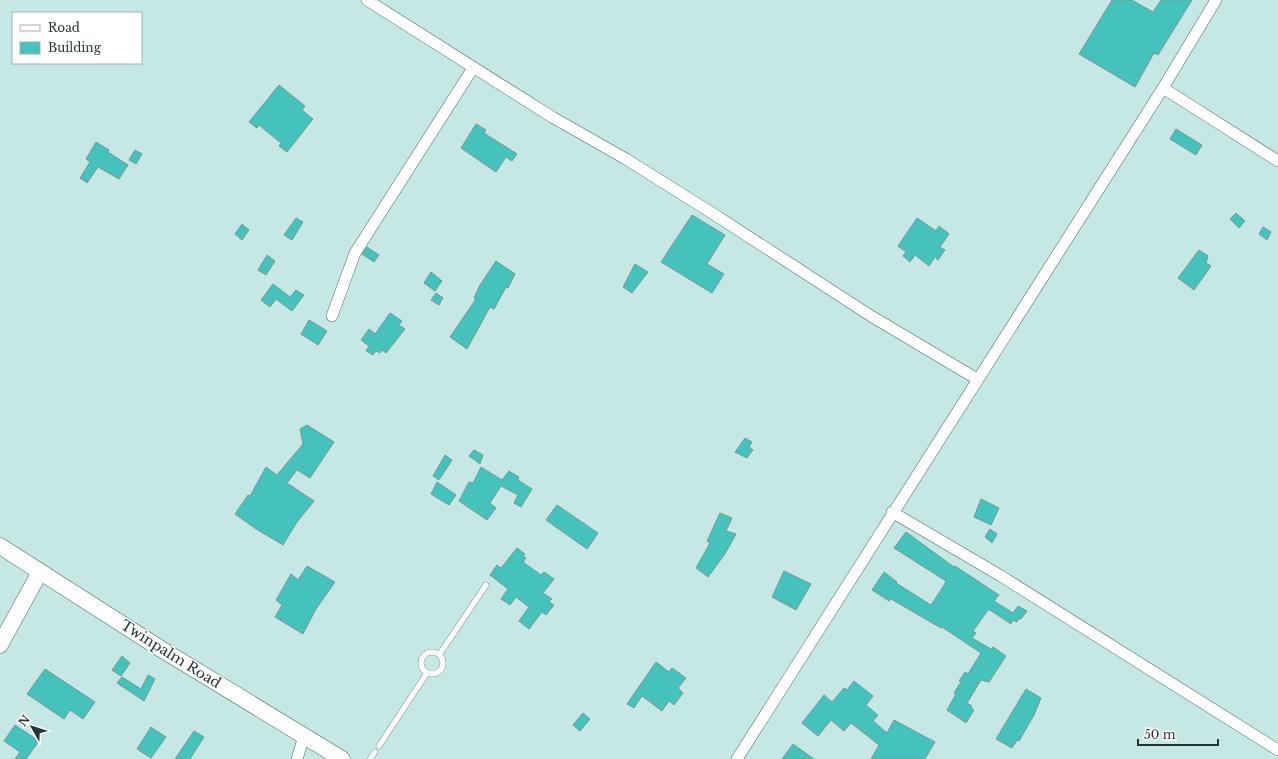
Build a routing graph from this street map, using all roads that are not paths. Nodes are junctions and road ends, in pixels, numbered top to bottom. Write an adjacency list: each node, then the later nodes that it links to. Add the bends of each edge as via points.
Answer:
1 (367, 0): 3 (street)
2 (1216, 0): 4 (street)
3 (473, 68): 6 (street, via 355,253); 7 (street, via 626,159 852,304)
4 (1163, 88): 5 (street); 7 (street)
5 (1278, 161)
6 (332, 316)
7 (977, 379): 8 (street)
8 (892, 512): 17 (street, via 1001,576); 22 (street)
9 (0, 546): 10 (main road, Twinpalm Road)
10 (40, 572): 12 (main road); 15 (main road, Twinpalm Road)
11 (486, 585): 13 (lane)
12 (0, 645)
13 (439, 655): 14 (lane, via 442,668 435,674); 14 (lane, via 432,652 424,656 421,664)
14 (427, 673): 16 (lane)
15 (304, 736): 19 (street); 20 (main road, Twinpalm Road)
16 (379, 746)
17 (1278, 750)
18 (375, 752): 21 (lane)
19 (297, 759)
20 (342, 759)
21 (370, 759)
22 (737, 759)

